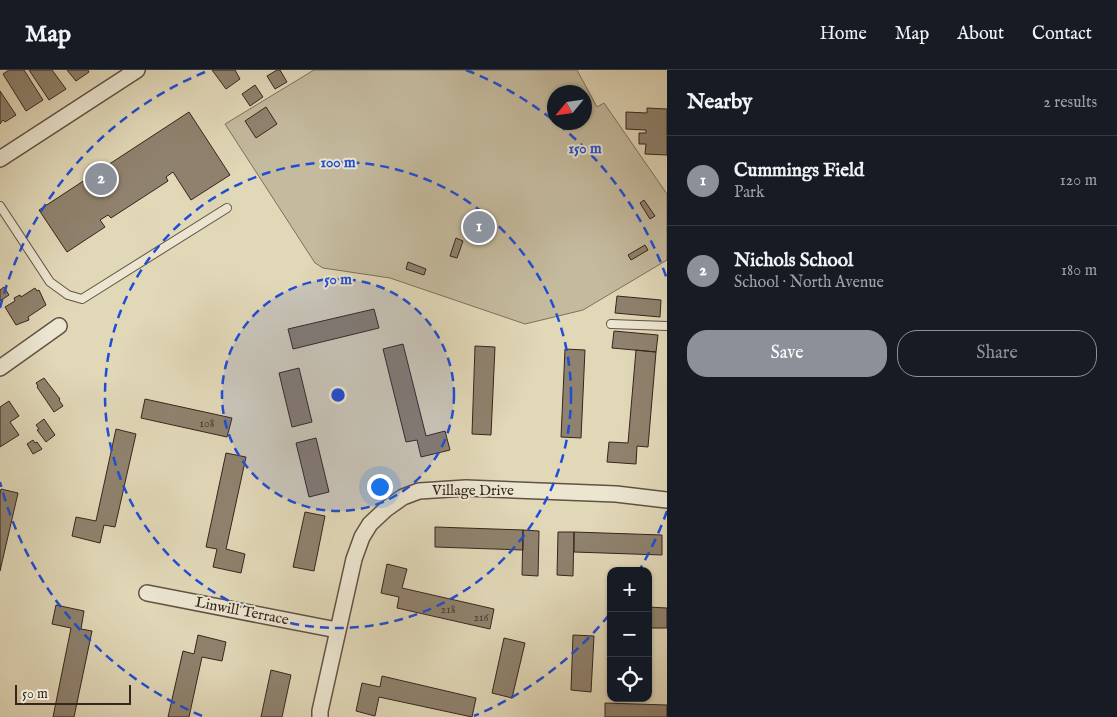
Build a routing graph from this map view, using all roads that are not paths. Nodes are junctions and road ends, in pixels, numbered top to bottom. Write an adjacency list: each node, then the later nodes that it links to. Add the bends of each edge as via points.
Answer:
1 (137, 70): 2 (street)
2 (0, 159)
3 (0, 206): 4 (lane, via 50,282 68,295 82,299)
4 (227, 208)
5 (611, 324): 7 (lane)
6 (60, 326): 8 (street)
7 (667, 326)
8 (0, 368)
9 (667, 500): 11 (street, Village Drive, via 616,494 466,488 419,491 386,509 362,537)
10 (147, 593): 11 (street, Linwill Terrace)
11 (337, 630): 12 (street, Village Drive)
12 (320, 717)

